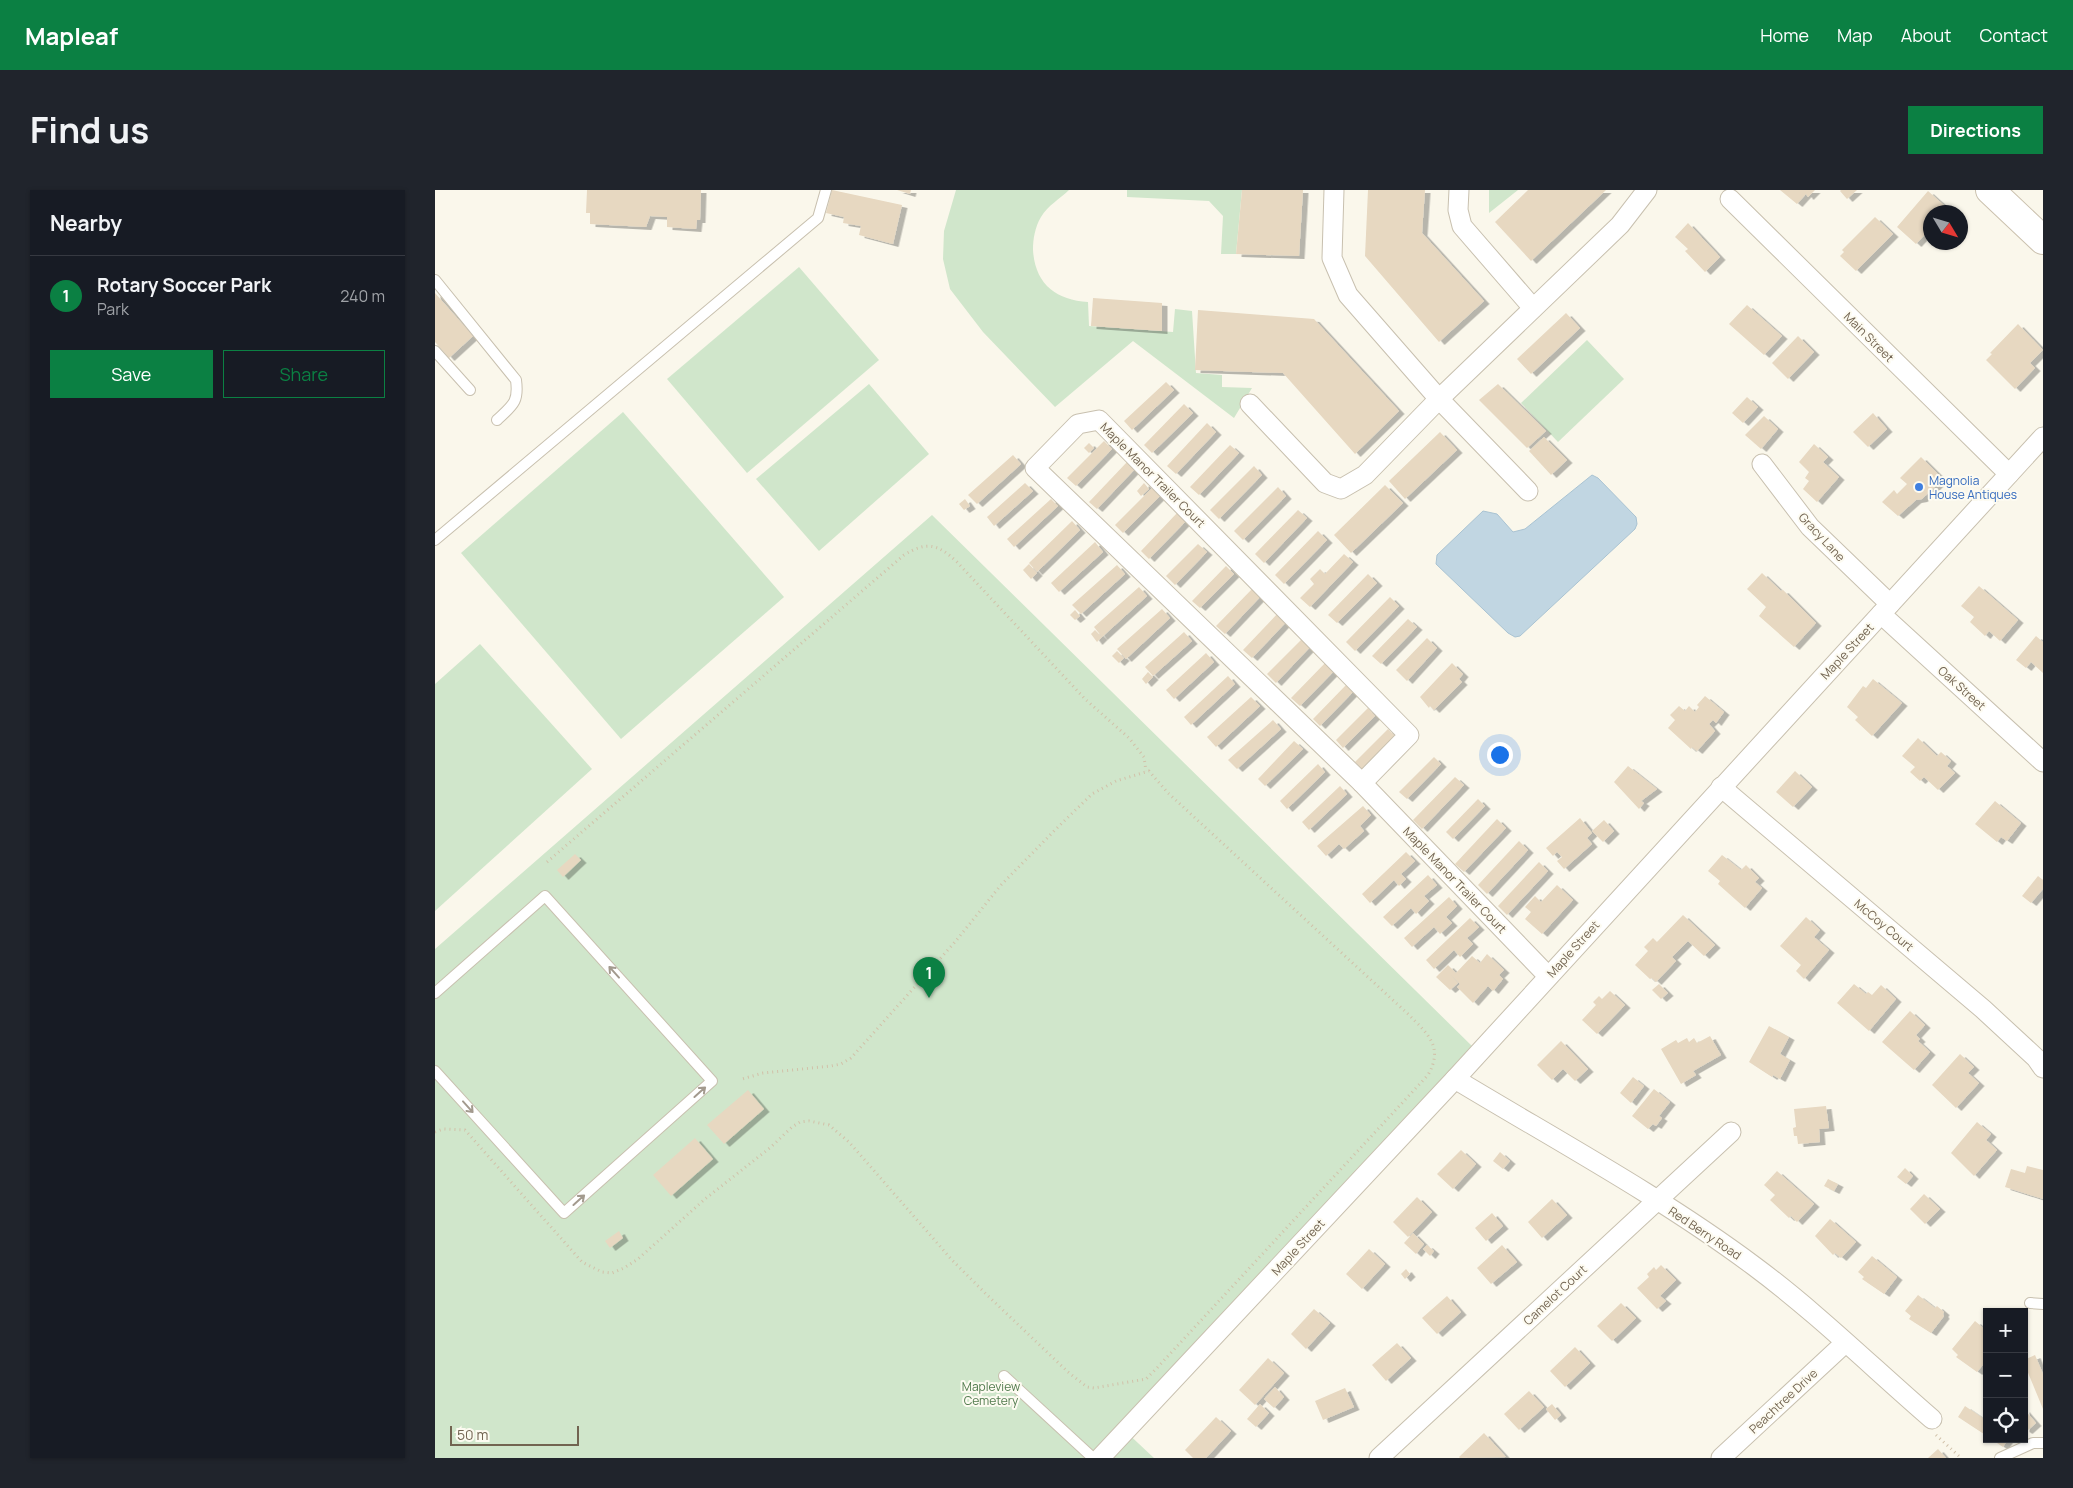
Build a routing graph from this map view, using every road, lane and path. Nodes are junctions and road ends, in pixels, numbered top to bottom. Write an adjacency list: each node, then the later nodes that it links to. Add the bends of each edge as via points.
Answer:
1 (826, 190): 19 (lane, via 818,218)
2 (1333, 190): 12 (street, via 1332,258 1348,296)
3 (1459, 190): 9 (street, via 1458,210 1462,226)
4 (1647, 190): 9 (street, via 1620,225)
5 (1991, 190): 7 (street)
6 (1730, 199): 17 (street, Main Street)
7 (2043, 240)
8 (435, 280): 14 (lane, via 516,380 518,393 514,404)
9 (1533, 308): 12 (street)
10 (435, 351): 11 (lane)
11 (470, 390)
12 (1439, 399): 13 (street, via 1365,475 1341,489 1325,483); 18 (street)
13 (1250, 404)
14 (497, 420)
15 (2043, 438): 17 (street, Maple Street)
16 (1762, 464): 20 (street, Gracy Lane, via 1810,527)
17 (2009, 474): 20 (street, Maple Street)
18 (1528, 491)
19 (435, 540)
20 (1885, 609): 21 (street, Oak Street); 24 (street, Maple Street)
21 (2043, 762)
22 (1146, 771): 25 (path, via 1144,757 1129,738 1085,699 945,550 919,546 904,555); 30 (path, via 1116,781 1092,794 1056,829 1001,886 851,1058 831,1066 763,1073); 32 (path, via 1152,773 1168,793 1408,1014 1428,1034 1435,1057 1428,1075 1146,1379 1087,1387 973,1280 849,1142 829,1125 809,1121 792,1127 638,1259 612,1273 593,1269 571,1251 465,1130)
23 (1362, 783): 23 (street, Maple Manor Trailer Court, via 1035,468 1078,424 1099,420 1409,735); 26 (street, Maple Manor Trailer Court)
24 (1721, 787): 26 (street, Maple Street); 28 (street, McCoy Court, via 1983,1009)
25 (547, 862)
26 (1548, 976): 31 (street, Maple Street)
27 (435, 993): 29 (lane, one-way to 27, via 564,1213 712,1081 545,896)
28 (2043, 1068)
29 (435, 1071)
30 (742, 1079)
31 (1455, 1079): 34 (street, Red Berry Road); 42 (street, Maple Street)
32 (435, 1132)
33 (1731, 1132): 34 (street, Camelot Court)
34 (1657, 1201): 37 (street, Red Berry Road, via 1755,1267); 43 (street, Camelot Court)
35 (2030, 1303): 36 (lane)
36 (2043, 1304)
37 (1845, 1343): 39 (street, Red Berry Road); 44 (street, Peachtree Drive)
38 (1004, 1376): 41 (lane)
39 (1932, 1419): 45 (path, via 1929,1428)
40 (2043, 1443): 46 (lane, via 2033,1443)
41 (1093, 1458)
42 (1100, 1458)
43 (1379, 1458)
44 (1721, 1458)
45 (1961, 1458)
46 (2000, 1458)

